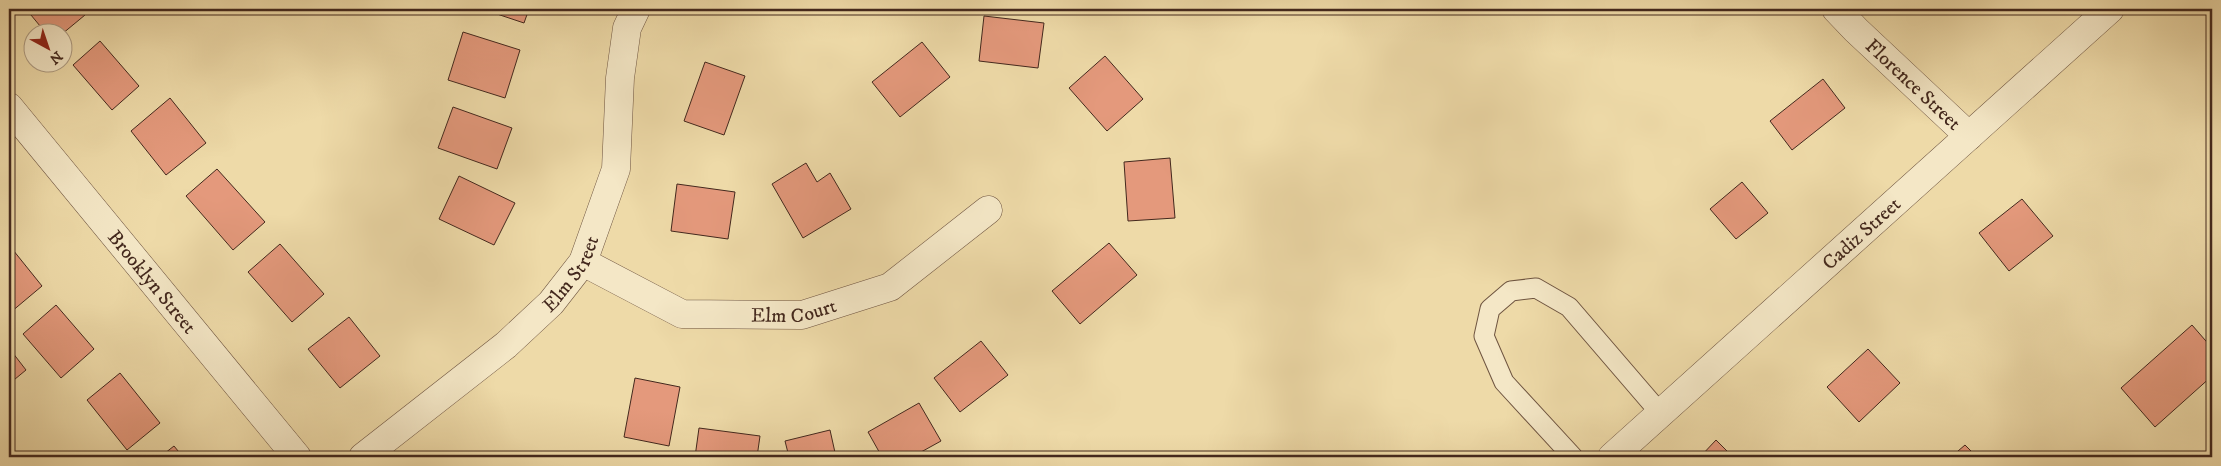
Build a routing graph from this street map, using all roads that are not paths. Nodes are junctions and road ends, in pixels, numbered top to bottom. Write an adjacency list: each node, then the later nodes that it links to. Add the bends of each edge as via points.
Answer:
1 (636, 9): 7 (street, Elm Street, via 628,28 620,78 616,169)
2 (1836, 9): 5 (street, Florence Street)
3 (2110, 9): 5 (street, Cadiz Street)
4 (9, 107): 9 (street, Brooklyn Street)
5 (1969, 136): 8 (street, Cadiz Street)
6 (988, 210): 7 (street, Elm Court, via 890,287 802,315 682,314)
7 (583, 262): 10 (street, Elm Street, via 551,303 506,345)
8 (1661, 414): 11 (lane, via 1569,307 1536,288 1511,292 1490,309 1484,336 1504,382); 12 (street, Cadiz Street)
9 (297, 457)
10 (363, 457)
11 (1573, 457)
12 (1612, 457)

